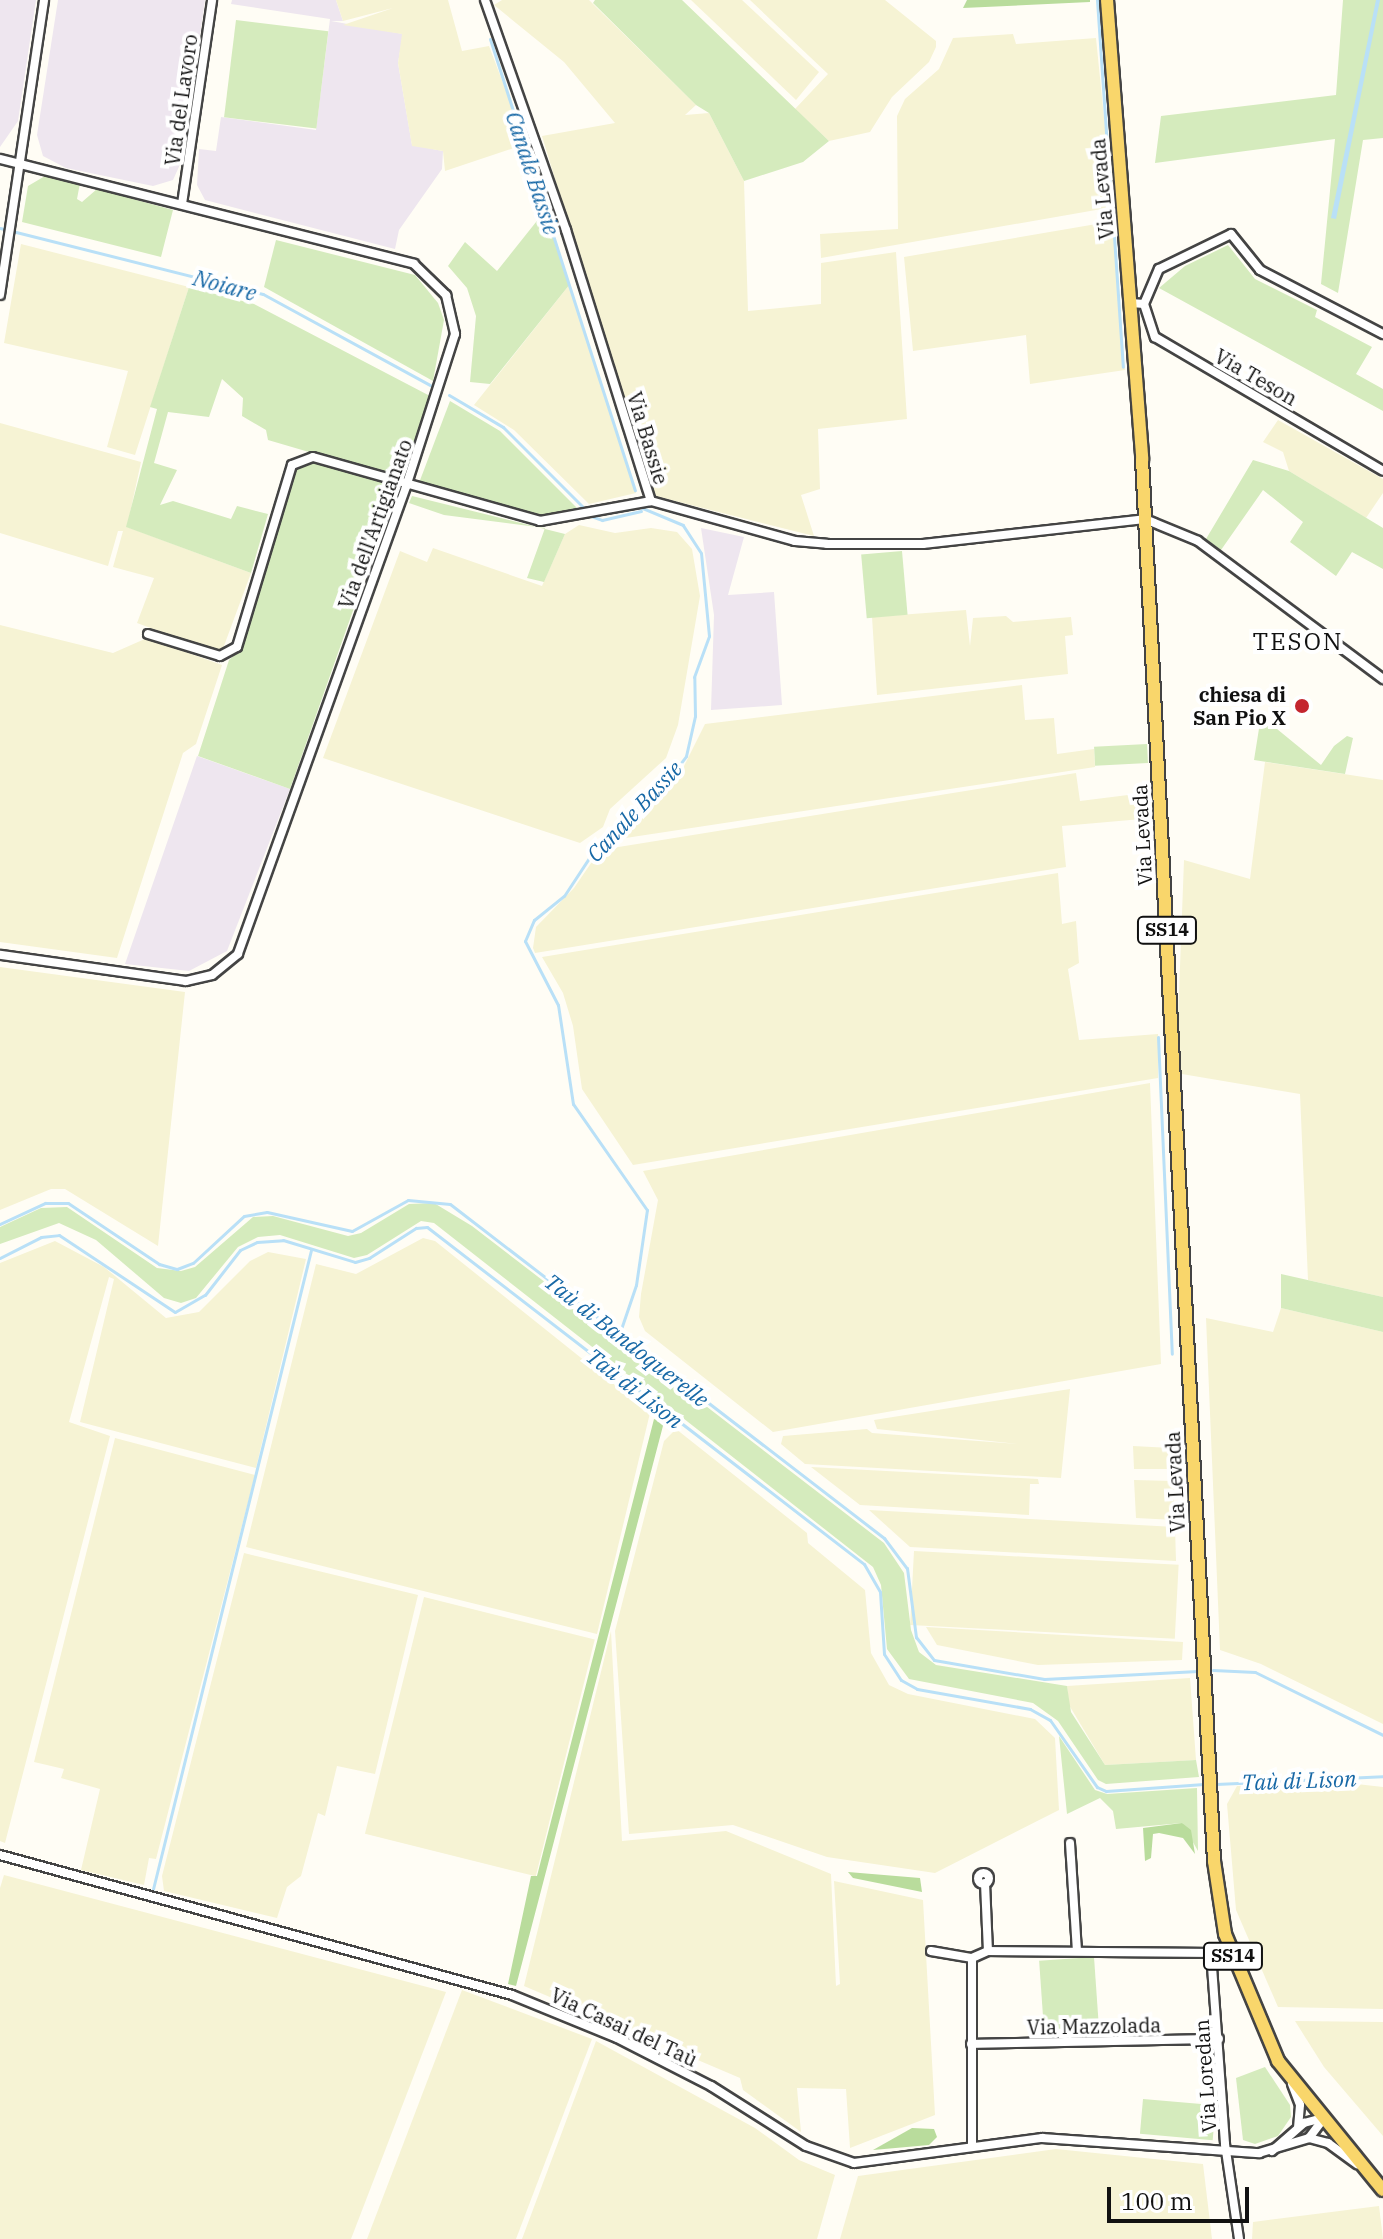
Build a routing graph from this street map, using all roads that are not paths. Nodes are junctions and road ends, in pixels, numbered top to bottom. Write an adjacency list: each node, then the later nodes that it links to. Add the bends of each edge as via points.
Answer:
1 (44, 0): 6 (street)
2 (212, 0): 7 (street, Via del Lavoro)
3 (485, 0): 13 (street, Via Bassie, via 566,230)
4 (1107, 0): 9 (main road, Via Levada / SS14)
5 (0, 159): 6 (street, Via dell'Artigianato)
6 (19, 161): 7 (street, Via dell'Artigianato); 8 (street)
7 (182, 204): 12 (street, Via dell'Artigianato, via 404,260 425,271 446,295 455,321 453,349)
8 (0, 295)
9 (1138, 304): 10 (street, via 1159,269 1231,234 1260,270); 11 (street, Via Teson, via 1155,337); 14 (main road, Via Levada / SS14)
10 (1383, 334)
11 (1383, 471)
12 (406, 487): 13 (street, via 540,521); 15 (street, via 313,457 301,458 286,482 237,647 220,656); 17 (street, Via dell'Artigianato, via 238,954 212,975 186,981)
13 (651, 501): 14 (street, Via Bassie, via 795,541 862,546)
14 (1145, 519): 16 (street, via 1198,541); 27 (main road, Via Levada / SS14, via 1214,1861 1225,1934 1244,1988)
15 (148, 634)
16 (1383, 679)
17 (0, 955)
18 (1070, 1843): 23 (street)
19 (0, 1855): 31 (street, Via Casai del Taù, via 512,1995 630,2044 823,2154 854,2163)
20 (985, 1883): 22 (street)
21 (931, 1951): 24 (street)
22 (988, 1951): 23 (street); 24 (street)
23 (1077, 1951): 25 (street, Via Loredan, via 1202,1949 1213,1956)
24 (972, 1958): 26 (street)
25 (1219, 2039): 26 (street, Via Mazzolada); 33 (street, Via Loredan, via 1225,2144)
26 (971, 2044): 31 (street)
27 (1286, 2073): 28 (main road, SS14); 29 (street, via 1300,2105)
28 (1325, 2117): 29 (street); 30 (street); 34 (main road, SS14)
29 (1298, 2127): 32 (street)
30 (1309, 2138): 32 (street, Via Casai del Taù); 34 (street, via 1338,2149)
31 (972, 2144): 33 (street, Via Casai del Taù, via 1042,2138)
32 (1272, 2152): 33 (street, Via Casai del Taù)
33 (1230, 2153): 36 (street, Via Loredan)
34 (1370, 2174): 35 (main road, SS14)
35 (1383, 2190)
36 (1239, 2239)

